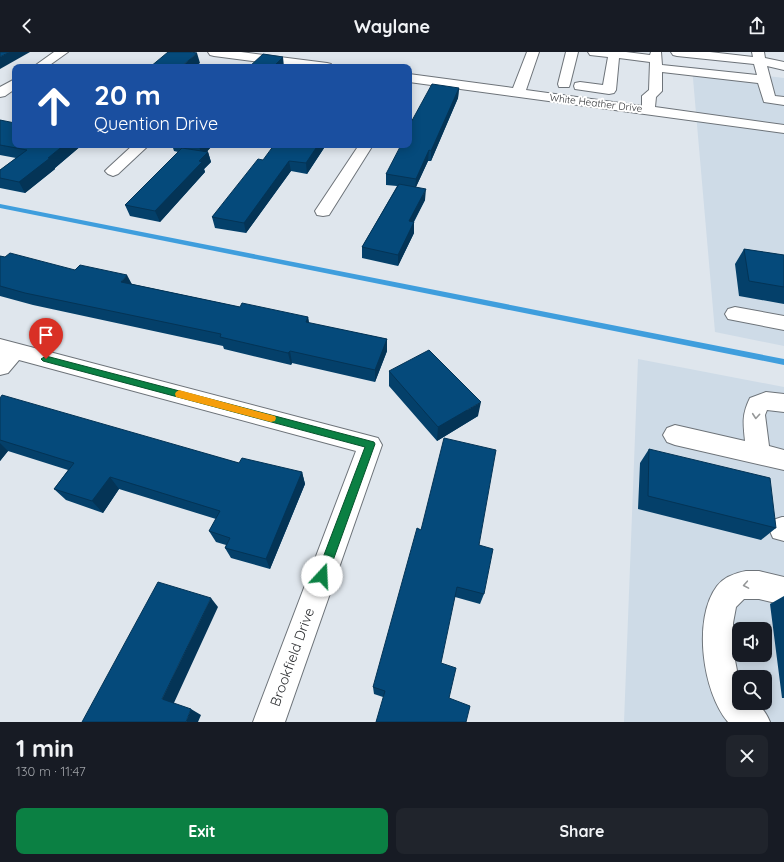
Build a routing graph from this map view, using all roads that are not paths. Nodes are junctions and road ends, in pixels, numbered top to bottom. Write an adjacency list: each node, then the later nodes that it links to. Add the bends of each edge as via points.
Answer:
1 (62, 52): 11 (street)
2 (214, 52): 8 (street)
3 (533, 52): 16 (street)
4 (572, 52): 20 (street)
5 (594, 52): 7 (street)
6 (677, 52): 9 (street)
7 (614, 54): 10 (street); 20 (street, via 609,90)
8 (240, 55): 12 (street); 13 (street)
9 (759, 57): 14 (street); 17 (street)
10 (656, 60): 17 (street); 25 (street, via 655,91 649,96)
11 (44, 64)
12 (230, 64)
13 (305, 64)
14 (784, 66)
15 (412, 78): 23 (street, White Heather Drive)
16 (523, 79): 18 (street); 23 (street)
17 (764, 80): 24 (street, via 769,99)
18 (537, 81)
19 (551, 83): 20 (street)
20 (564, 84)
21 (12, 85): 22 (street)
22 (0, 93)
23 (518, 93): 25 (street, White Heather Drive)
24 (784, 101)
25 (648, 110): 26 (street, White Heather Drive)
26 (784, 128)
27 (139, 148): 29 (street)
28 (364, 148): 30 (street)
29 (113, 171)
30 (323, 211)
31 (735, 314): 32 (street)
32 (784, 323)
33 (7, 349): 34 (street); 40 (street, Brookfield Drive, via 370,444)
34 (0, 367)
35 (784, 403): 37 (street, one-way to 37, via 766,401 758,404 754,415)
36 (675, 435): 37 (street)
37 (758, 454): 38 (street)
38 (784, 460)
39 (784, 591): 41 (street, one-way to 41, via 749,583 733,589 724,600 718,626 720,664 727,692 740,714)
40 (269, 722)
41 (754, 722)

